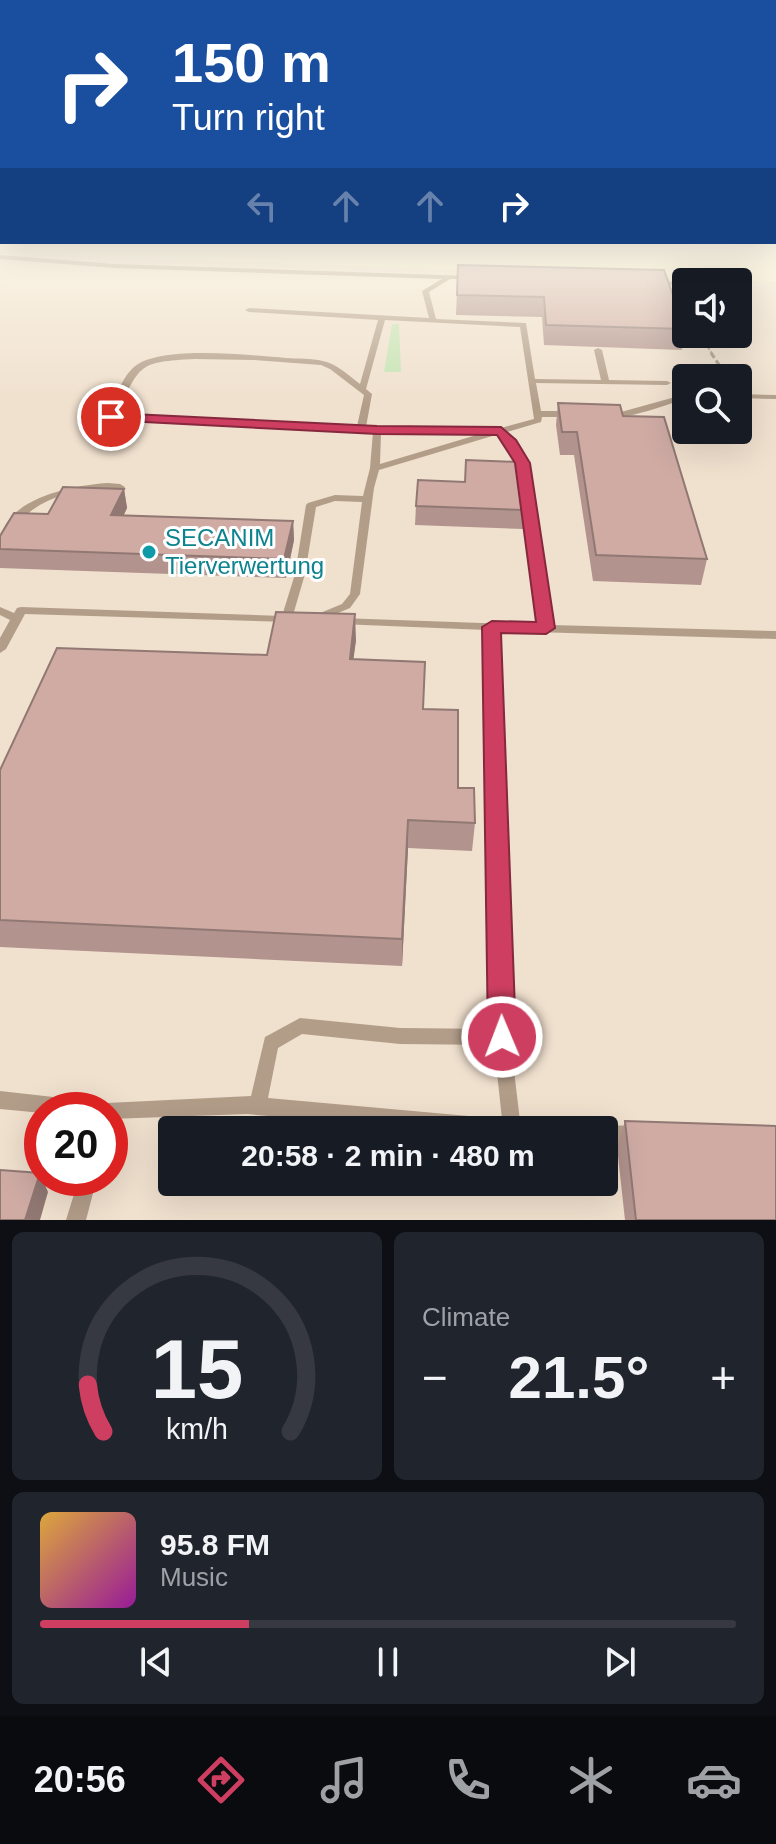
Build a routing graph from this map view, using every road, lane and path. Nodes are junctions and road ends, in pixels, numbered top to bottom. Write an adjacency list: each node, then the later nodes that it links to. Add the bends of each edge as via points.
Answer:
1 (425, 292): 4 (lane)
2 (249, 310): 3 (lane)
3 (382, 318): 4 (lane); 9 (lane)
4 (433, 320): 6 (lane, via 523,325)
5 (598, 350): 7 (lane)
6 (531, 381): 7 (lane); 13 (lane)
7 (606, 382): 8 (lane)
8 (667, 383)
9 (362, 390): 16 (lane, via 368,394); 16 (lane, via 322,363 176,355 138,366 111,417)
10 (752, 396): 11 (lane)
11 (776, 397)
12 (672, 400): 15 (lane, via 621,415)
13 (537, 414): 14 (lane); 18 (lane, via 538,420)
14 (579, 415)
15 (593, 415)
16 (361, 429): 17 (lane)
17 (377, 430): 18 (lane); 19 (lane)
18 (501, 431): 19 (lane); 28 (lane, via 522,463)
19 (375, 468): 20 (lane)
20 (368, 499): 25 (lane, via 335,498 311,505); 26 (lane, via 355,594 346,606)
21 (111, 503): 22 (lane, via 120,487 65,491 20,514)
22 (0, 542)
23 (0, 610): 24 (lane)
24 (16, 619): 25 (lane, via 21,610); 30 (lane)
25 (287, 619): 26 (lane)
26 (311, 620): 27 (lane)
27 (492, 627): 28 (lane); 31 (lane)
28 (546, 628): 29 (lane)
29 (776, 635)
30 (0, 649)
31 (502, 1037): 34 (lane, via 400,1036 300,1026 271,1043 258,1104); 37 (lane)
32 (0, 1100): 33 (lane)
33 (24, 1102)
34 (247, 1105): 35 (lane); 36 (lane)
35 (128, 1109)
36 (368, 1116)
37 (511, 1116)
38 (618, 1135): 39 (lane)
39 (651, 1136)
40 (83, 1196): 41 (lane)
41 (76, 1220)

